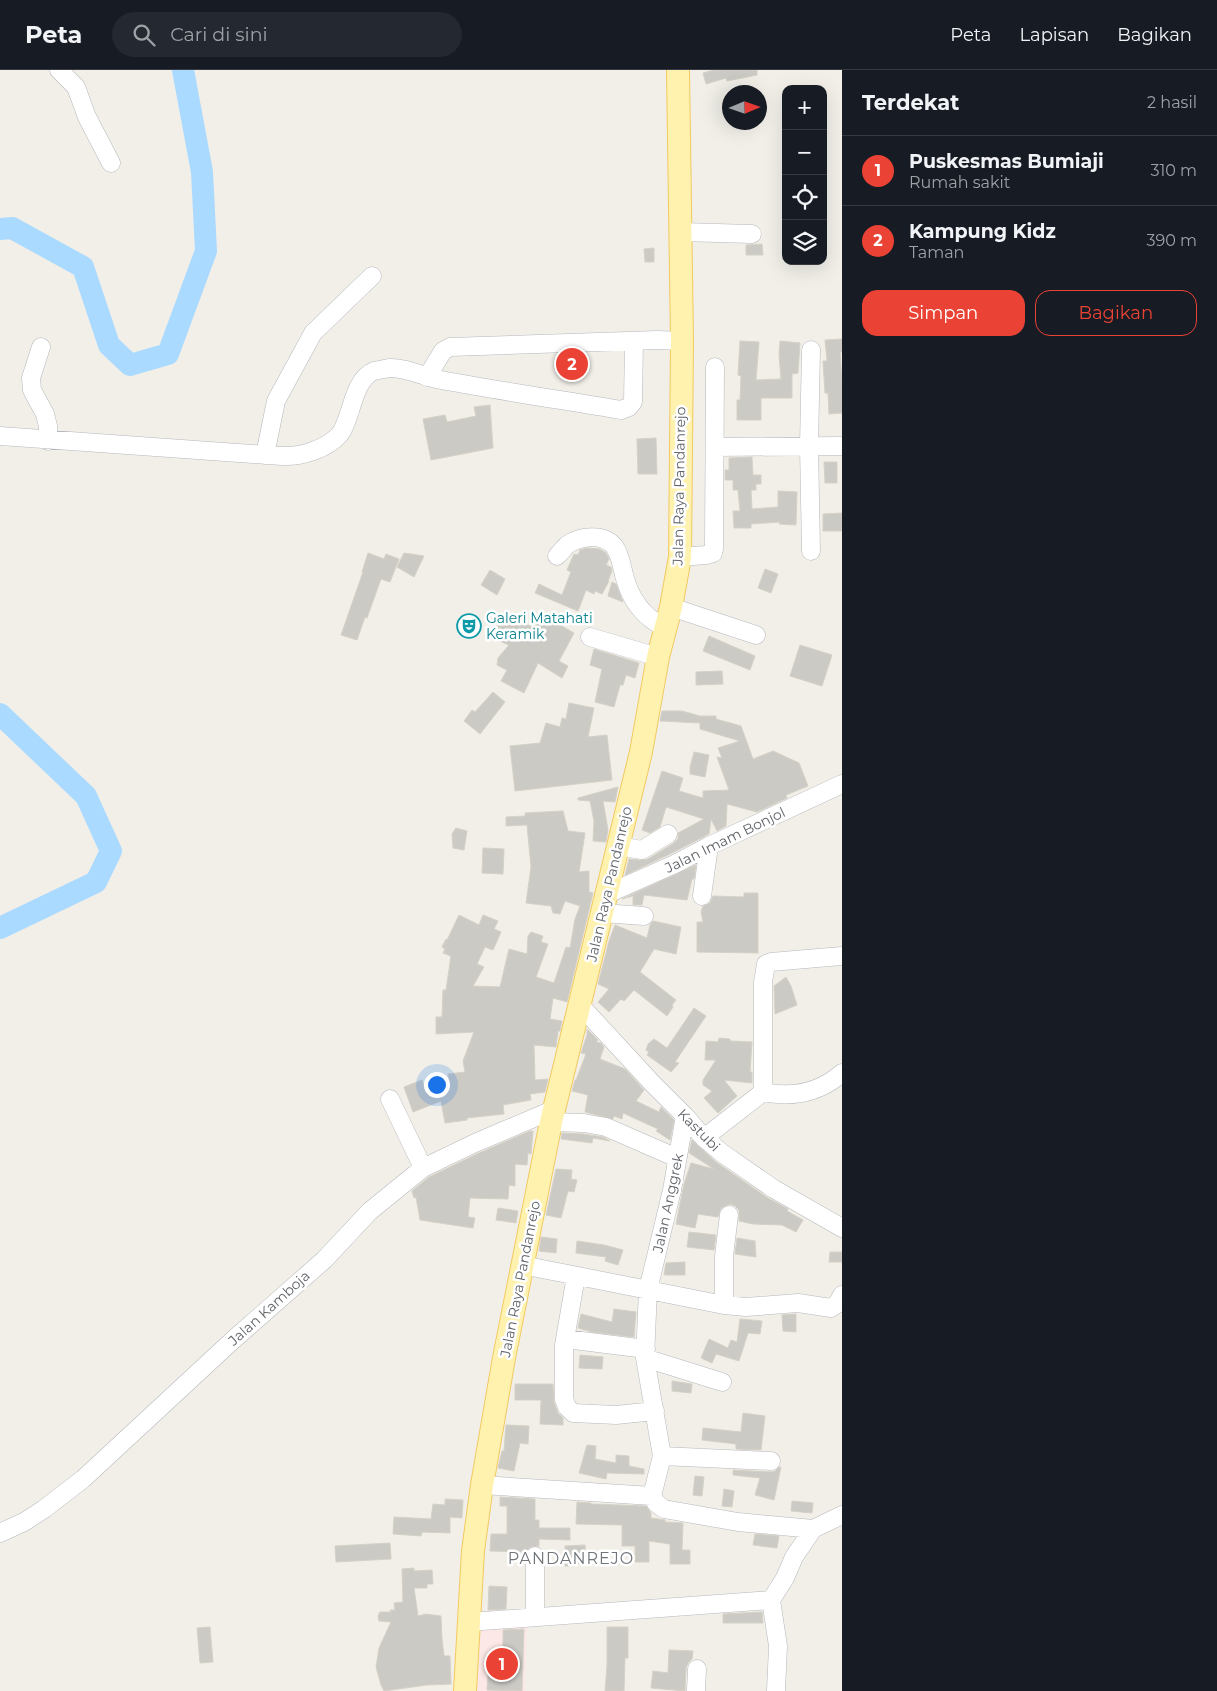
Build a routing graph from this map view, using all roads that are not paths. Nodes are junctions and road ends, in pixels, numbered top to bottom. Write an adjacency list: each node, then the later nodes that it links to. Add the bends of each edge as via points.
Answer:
1 (59, 70): 3 (street, via 76,87)
2 (678, 70): 4 (main road, Jalan Raya Pandanrejo)
3 (110, 163)
4 (681, 232): 5 (street); 8 (main road, Jalan Raya Pandanrejo)
5 (752, 234)
6 (372, 276): 18 (street, via 314,333 276,401)
7 (634, 341): 8 (street); 12 (street, via 450,347 443,351); 12 (street, via 633,402 621,410)
8 (682, 341): 21 (main road, Jalan Raya Pandanrejo)
9 (41, 347): 14 (street, via 31,378 32,390 45,414)
10 (810, 350): 15 (street)
11 (715, 367): 17 (street)
12 (427, 377): 18 (street, via 389,368 373,372 357,391 342,433 328,444 301,455)
13 (0, 436): 14 (street)
14 (48, 441): 18 (street)
15 (809, 446): 16 (street); 17 (street); 19 (street)
16 (842, 446)
17 (714, 447): 21 (street, via 713,553)
18 (265, 455)
19 (811, 551)
20 (557, 556): 22 (street, via 578,539 594,537 609,541 643,613 653,622)
21 (680, 557): 22 (main road, Jalan Raya Pandanrejo)
22 (669, 618): 23 (street); 25 (main road, Jalan Raya Pandanrejo)
23 (756, 635)
24 (590, 637): 25 (street)
25 (658, 658): 28 (main road, Jalan Raya Pandanrejo, via 641,752)
26 (842, 784): 29 (street, Jalan Imam Bonjol)
27 (668, 834): 28 (street, via 642,850)
28 (618, 846): 31 (main road, Jalan Raya Pandanrejo)
29 (709, 846): 30 (street); 31 (street, Jalan Imam Bonjol)
30 (702, 896)
31 (604, 904): 32 (street); 34 (main road, Jalan Raya Pandanrejo)
32 (644, 916)
33 (842, 956): 36 (street, via 766,964 763,982)
34 (579, 1004): 38 (main road, Jalan Raya Pandanrejo); 39 (street, Kastubi)
35 (842, 1073): 36 (street, via 819,1088 797,1095)
36 (764, 1092): 40 (street)
37 (390, 1099): 42 (street)
38 (553, 1115): 41 (street, via 606,1127); 42 (street, Jalan Kamboja, via 475,1143); 45 (main road, Jalan Raya Pandanrejo)
39 (685, 1116): 40 (street, Kastubi); 41 (street, Jalan Anggrek)
40 (704, 1138): 44 (street, Kastubi, via 774,1189)
41 (678, 1158): 47 (street, Jalan Anggrek)
42 (423, 1168): 60 (street, Jalan Kamboja, via 370,1211 324,1260 83,1479 44,1509)
43 (729, 1215): 49 (street, via 724,1256)
44 (842, 1228)
45 (522, 1265): 46 (street); 56 (main road, Jalan Raya Pandanrejo)
46 (576, 1276): 47 (street); 50 (street)
47 (648, 1290): 49 (street); 51 (street, Jalan Anggrek)
48 (842, 1296): 49 (street, via 831,1308 798,1303 746,1307)
49 (724, 1304)
50 (566, 1339): 51 (street); 53 (street, via 564,1399 566,1407 573,1413 606,1415)
51 (645, 1354): 52 (street); 53 (street, Jalan Anggrek)
52 (722, 1382)
53 (655, 1411): 54 (street, Jalan Anggrek)
54 (662, 1456): 55 (street); 57 (street)
55 (771, 1461)
56 (482, 1485): 57 (street); 64 (main road, Jalan Raya Pandanrejo, via 473,1552)
57 (652, 1496): 59 (street, via 664,1509 738,1522)
58 (842, 1515): 59 (street)
59 (813, 1529): 62 (street)
60 (0, 1533)
61 (535, 1556): 63 (street)
62 (772, 1600): 63 (street); 68 (street, via 778,1646)
63 (536, 1616): 64 (street)
64 (469, 1622): 66 (main road, Jalan Raya Pandanrejo)
65 (697, 1669): 67 (street)
66 (465, 1691)
67 (696, 1691)
68 (776, 1691)

